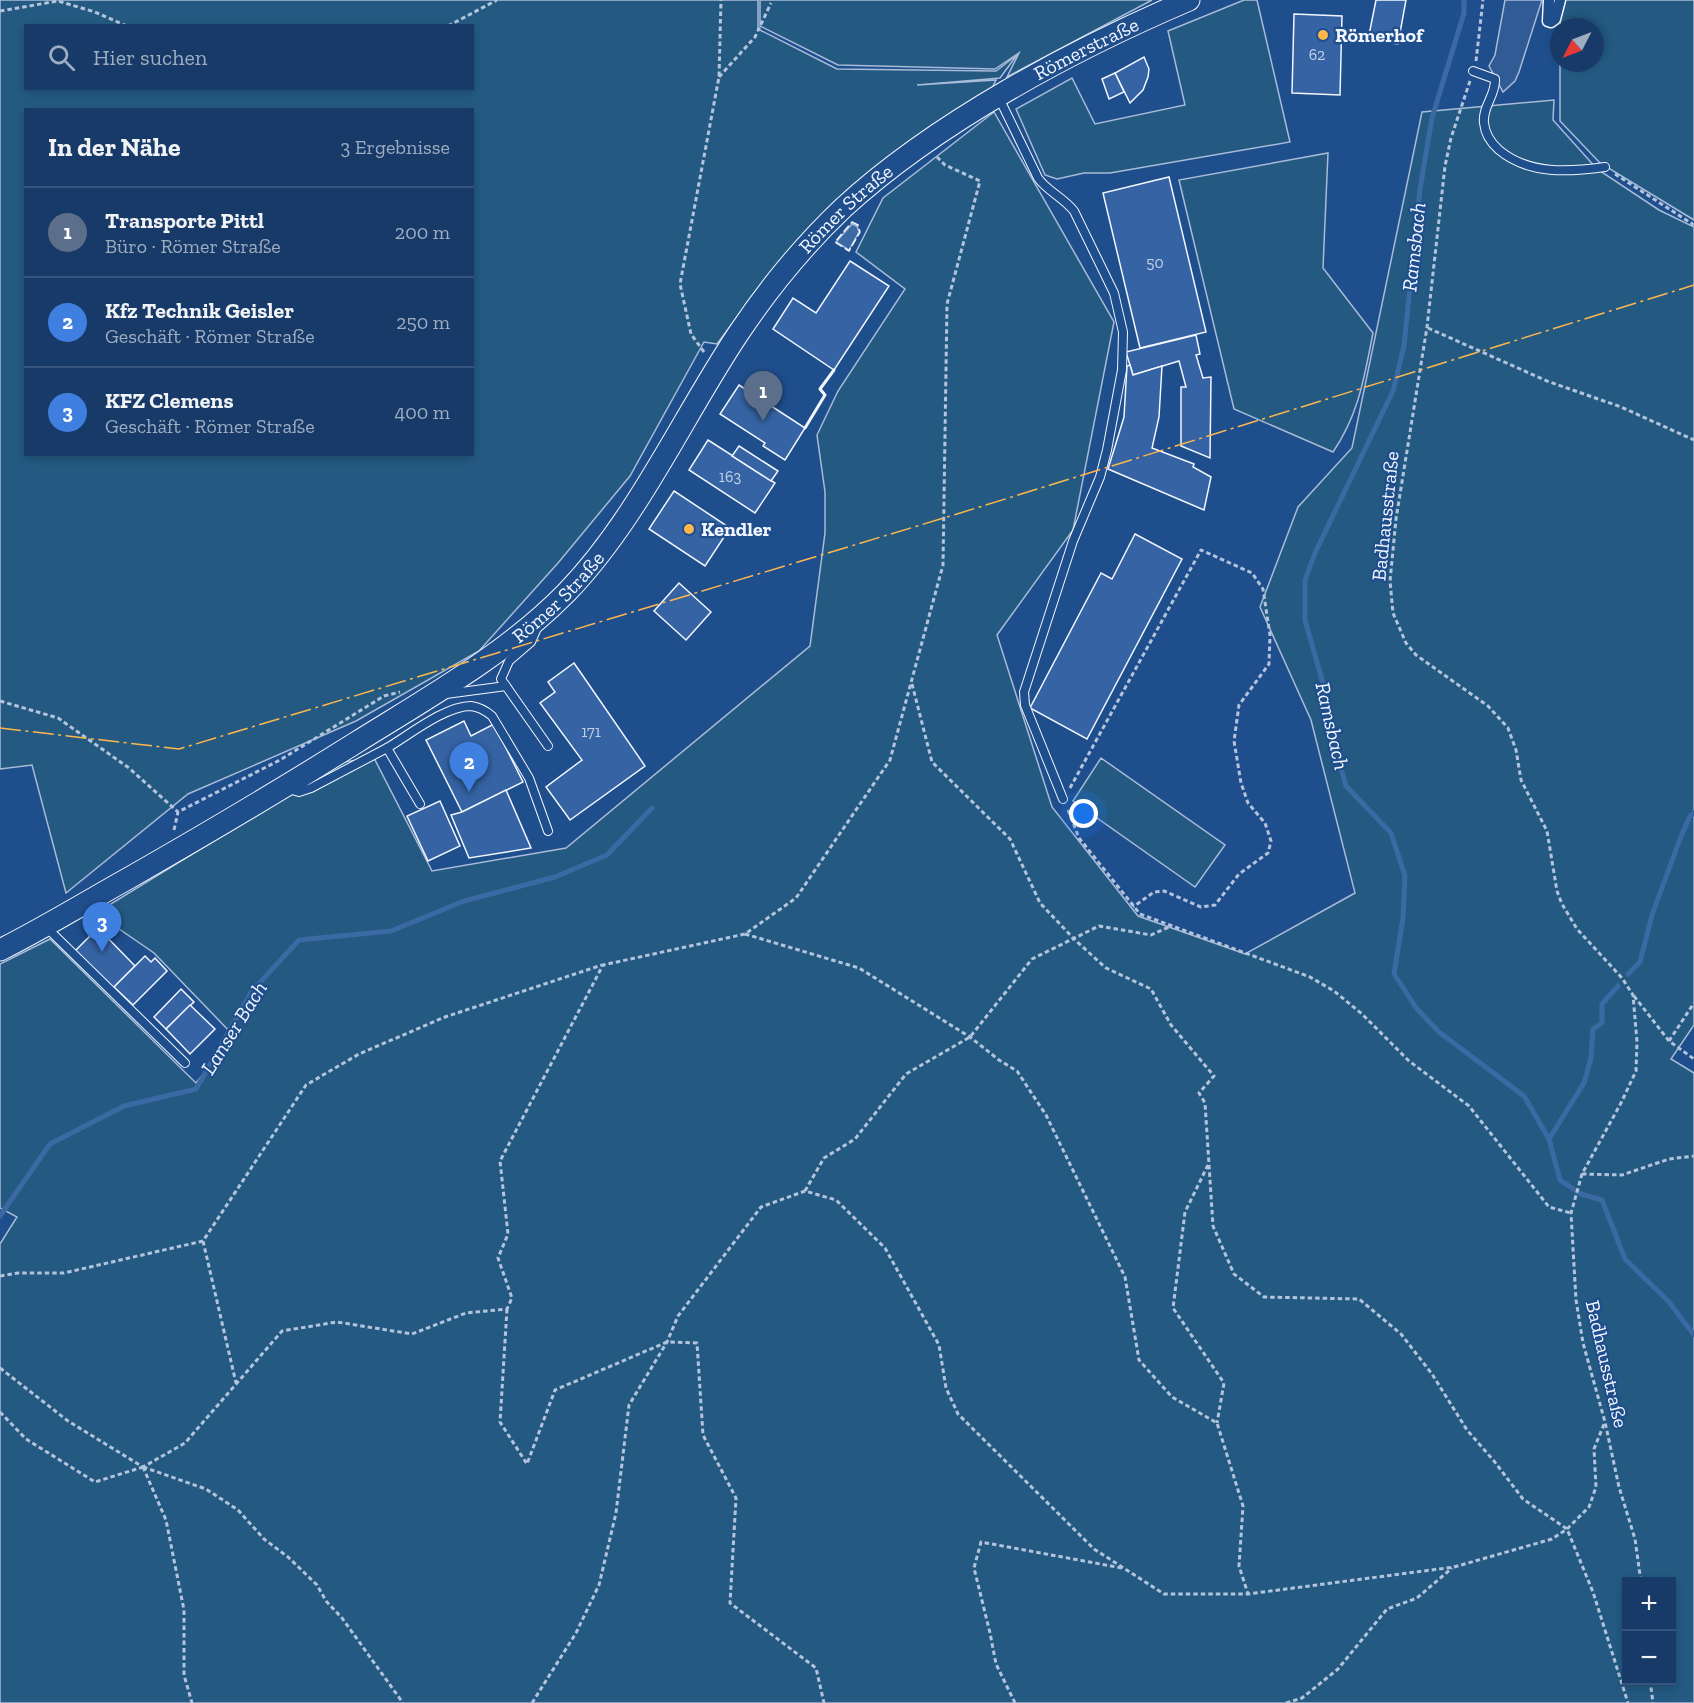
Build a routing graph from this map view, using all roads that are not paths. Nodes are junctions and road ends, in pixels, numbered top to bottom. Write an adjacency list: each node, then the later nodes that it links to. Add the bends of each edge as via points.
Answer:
1 (1189, 0): 5 (main road, Römerstraße)
2 (1549, 0): 3 (street, via 1547,16 1551,22)
3 (1560, 0)
4 (1473, 70): 6 (lane, via 1496,79 1484,125 1492,142 1510,158 1543,169)
5 (992, 100): 7 (main road, Römer Straße, via 925,143 858,195 807,245 761,301 716,368 606,545); 13 (lane, via 1042,184 1074,211 1114,293 1123,332 1122,370 1105,459 1073,541 1024,692 1025,705)
6 (1605, 167)
7 (544, 613): 8 (lane, via 531,642 509,661 501,680); 9 (main road, Römer Straße, via 500,649)
8 (506, 686): 9 (lane); 10 (lane)
9 (429, 697): 12 (main road, Römer Straße)
10 (548, 746)
11 (387, 748): 12 (lane, via 311,788 299,792); 14 (lane); 15 (lane, via 450,711 469,706 485,711 492,716 530,778)
12 (283, 788): 16 (main road, Römer Straße)
13 (1064, 800)
14 (420, 804)
15 (548, 831)
16 (45, 926): 17 (main road, Römer Straße); 18 (lane)
17 (0, 950)
18 (185, 1063)

